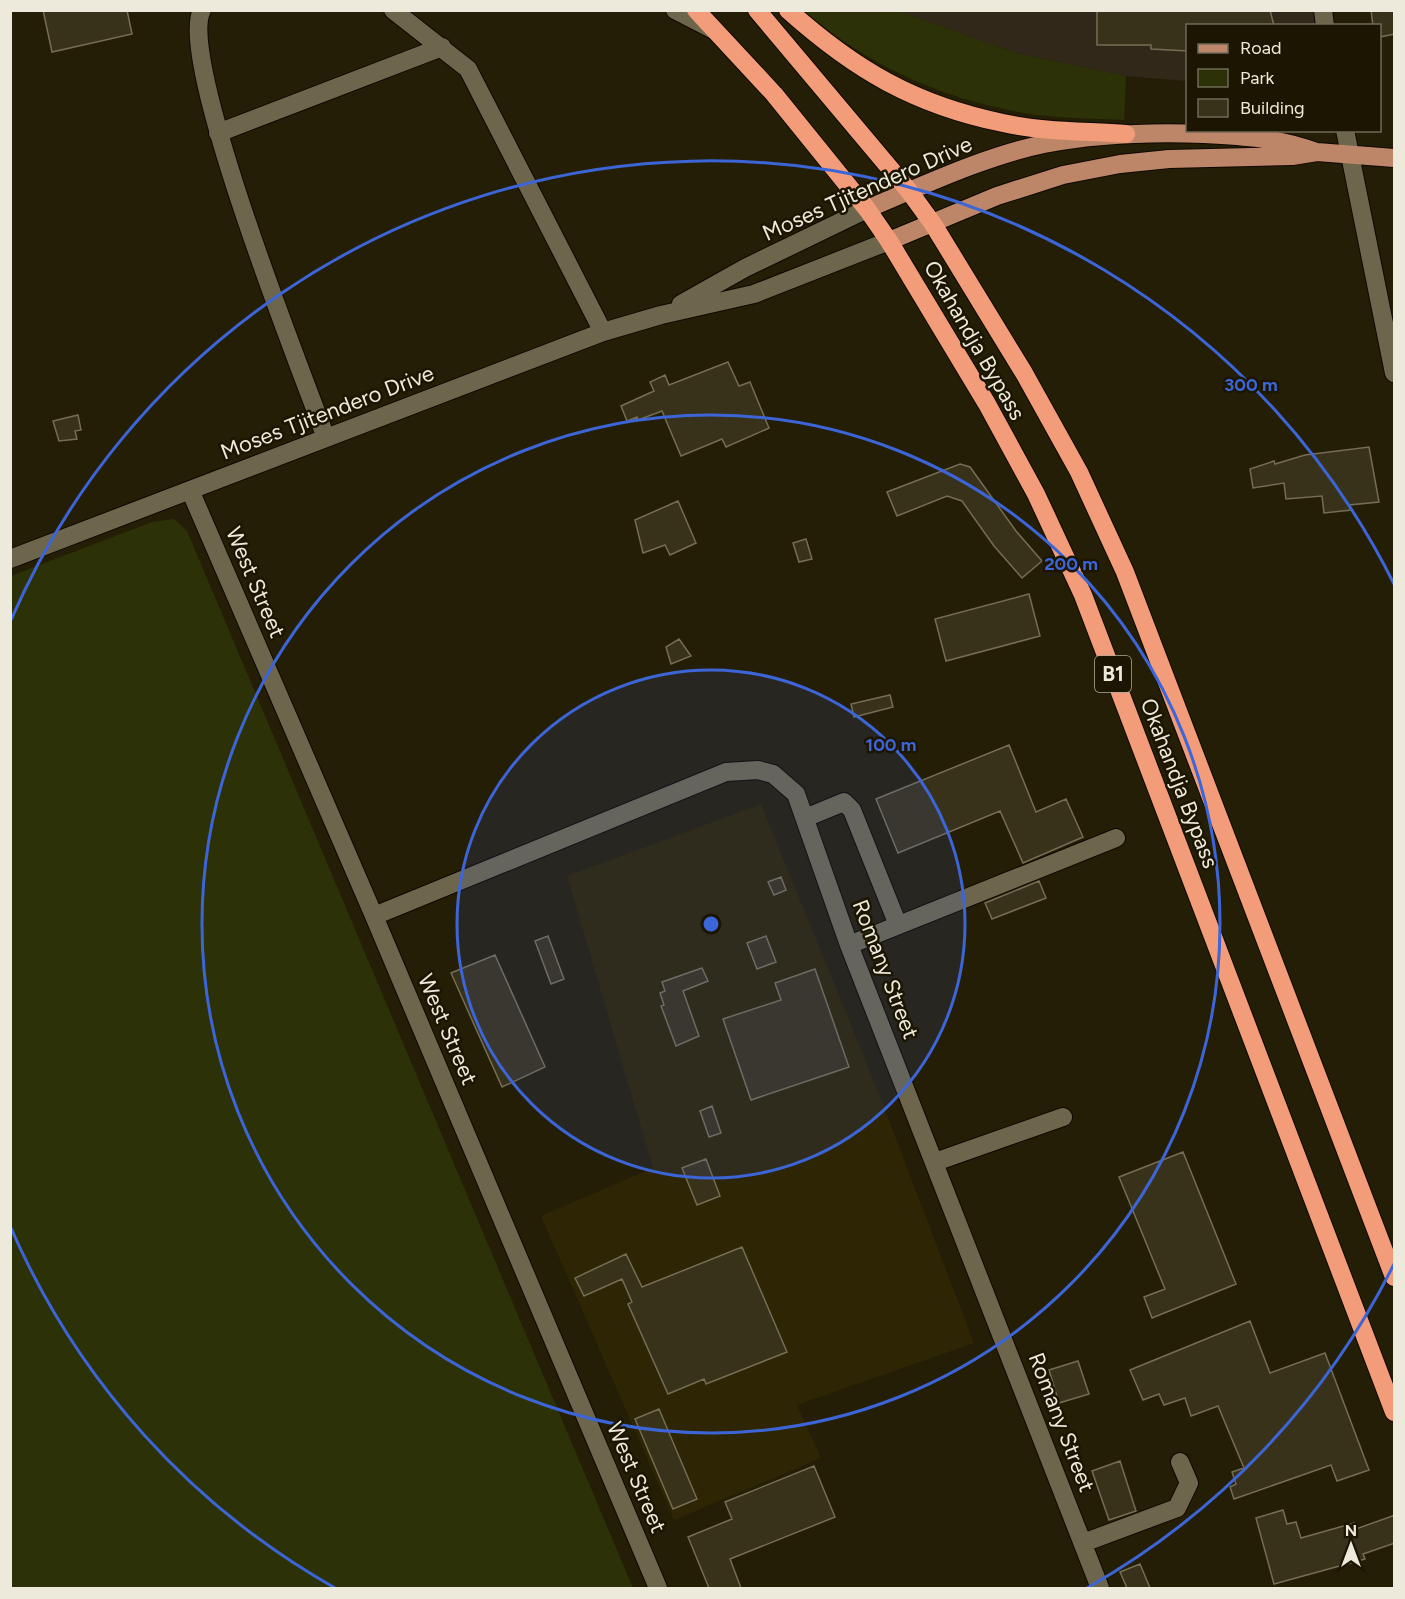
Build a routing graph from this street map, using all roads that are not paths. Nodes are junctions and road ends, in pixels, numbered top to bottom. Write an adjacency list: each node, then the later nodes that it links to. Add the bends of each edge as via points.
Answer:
1 (202, 10): 10 (street, via 198,35)
2 (393, 10): 8 (street)
3 (675, 10): 7 (street)
4 (696, 10): 7 (highway, Okahandja Bypass / B1)
5 (757, 10): 15 (highway, Okahandja Bypass / B1)
6 (788, 10): 11 (highway, via 828,46 888,84 928,101 1004,123)
7 (712, 29): 16 (highway, Okahandja Bypass / B1, via 774,94)
8 (442, 47): 10 (street); 20 (street, via 468,69)
9 (1345, 132): 13 (street)
10 (218, 133): 22 (street, via 259,259)
11 (1126, 134): 12 (main road, Moses Tjitendero Drive, via 1269,138); 15 (main road, Moses Tjitendero Drive, via 1043,145)
12 (1317, 152): 13 (main road, Moses Tjitendero Drive); 17 (main road, Moses Tjitendero Drive, via 1120,164 1063,175 998,196)
13 (1350, 153): 14 (main road, Moses Tjitendero Drive); 21 (street)
14 (1395, 158)
15 (909, 191): 16 (main road, Moses Tjitendero Drive); 17 (highway, Okahandja Bypass / B1)
16 (867, 209): 18 (highway, Okahandja Bypass / B1); 19 (street, Moses Tjitendero Drive, via 745,268)
17 (933, 224): 18 (main road, Moses Tjitendero Drive); 32 (highway, Okahandja Bypass / B1, via 1079,472 1125,572)
18 (889, 241): 19 (street, Moses Tjitendero Drive, via 754,294); 33 (highway, Okahandja Bypass / B1, via 1031,484 1083,595)
19 (661, 315): 20 (street, Moses Tjitendero Drive)
20 (603, 332): 22 (street, Moses Tjitendero Drive)
21 (1395, 373)
22 (326, 438): 23 (street, Moses Tjitendero Drive)
23 (190, 490): 24 (street, Moses Tjitendero Drive); 27 (street, West Street)
24 (10, 559)
25 (805, 818): 27 (street, Romany Street, via 796,794 773,774 758,770 726,772); 28 (street, via 844,802 852,810); 29 (street, Romany Street)
26 (1116, 838): 28 (street)
27 (374, 916): 36 (street, West Street)
28 (898, 925): 29 (street)
29 (849, 945): 31 (street, Romany Street)
30 (1063, 1117): 31 (street)
31 (935, 1162): 35 (street, Romany Street)
32 (1395, 1277)
33 (1395, 1412)
34 (1180, 1462): 35 (street, via 1189,1483 1177,1508)
35 (1083, 1543): 37 (street, Romany Street)
36 (658, 1588)
37 (1100, 1588)

